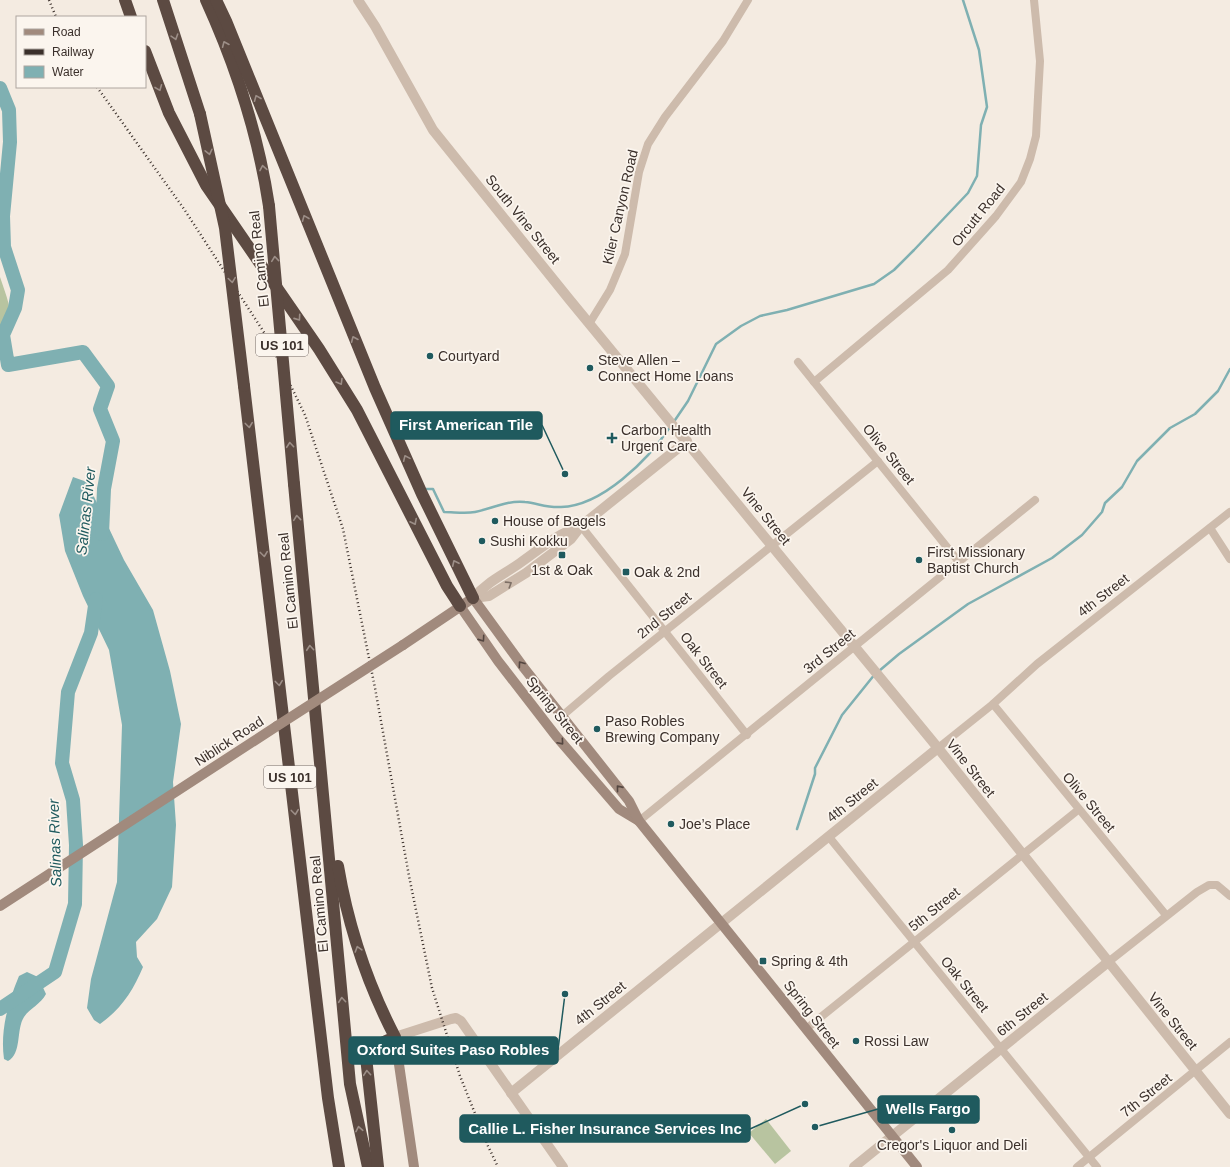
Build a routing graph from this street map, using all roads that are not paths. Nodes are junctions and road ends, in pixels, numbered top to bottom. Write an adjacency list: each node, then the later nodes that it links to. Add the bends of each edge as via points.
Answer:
1 (125, 0): 8 (highway)
2 (163, 0): 50 (highway, El Camino Real / US 101, one-way to 50, bridge, via 200,114 225,228 322,1055)
3 (206, 0): 28 (highway, El Camino Real / US 101, one-way to 3, bridge, via 269,206 247,102)
4 (216, 0): 22 (highway, one-way to 4, via 422,494 378,395)
5 (358, 0): 10 (street, South Vine Street, via 433,130)
6 (748, 0): 10 (street, Kiler Canyon Road, via 723,41 648,144 639,172 625,254 610,290)
7 (1034, 0): 12 (street, Orcutt Road, via 1040,62 1036,136 1021,182 996,216 948,270)
8 (132, 16)
9 (146, 54): 23 (highway, one-way to 23, via 169,113 206,185 319,348 357,410 443,579)
10 (589, 324): 13 (street, South Vine Street)
11 (798, 362): 12 (street, Olive Street)
12 (814, 382): 14 (street, Olive Street)
13 (687, 441): 17 (street); 19 (street, Vine Street)
14 (878, 460): 19 (street, 2nd Street); 21 (street, Olive Street)
15 (1035, 500): 21 (street, 3rd Street)
16 (1230, 512): 18 (street, 4th Street)
17 (581, 526): 22 (street, via 565,531 484,585); 24 (street, Oak Street)
18 (1210, 528): 20 (street); 26 (street, 4th Street, via 1037,664)
19 (771, 545): 24 (street, 2nd Street); 25 (street, Vine Street)
20 (1230, 559)
21 (959, 562): 25 (street, 3rd Street)
22 (473, 598): 23 (main road, Niblick Road); 27 (main road, Spring Street, one-way to 22)
23 (460, 606): 32 (main road, Spring Street, one-way to 32, via 498,661 556,736 619,809); 36 (main road, Niblick Road, bridge, via 404,645)
24 (664, 631): 27 (street, 2nd Street); 29 (street, Oak Street)
25 (855, 647): 29 (street, 3rd Street); 30 (street, Vine Street)
26 (993, 704): 30 (street, 4th Street); 31 (street, Olive Street)
27 (562, 716): 32 (main road, Spring Street, one-way to 27, via 630,801)
28 (317, 734): 42 (highway, one-way to 28, via 361,960 348,914); 51 (highway, El Camino Real / US 101, one-way to 28, via 350,1084)
29 (747, 735): 32 (street, 3rd Street)
30 (938, 748): 33 (street, 4th Street); 34 (street, Vine Street)
31 (1078, 810): 34 (street, 5th Street); 37 (street, Olive Street)
32 (639, 821): 38 (main road, Spring Street)
33 (829, 837): 38 (street, 4th Street); 39 (street, Oak Street)
34 (1021, 855): 39 (street, 5th Street); 40 (street, Vine Street)
35 (1230, 896): 37 (street, 6th Street, via 1221,887 1209,885)
36 (0, 906)
37 (1166, 915): 40 (street, 6th Street)
38 (722, 923): 41 (main road, Spring Street); 46 (street, 4th Street)
39 (914, 942): 41 (street, 5th Street); 44 (street, Oak Street)
40 (1107, 963): 44 (street, 6th Street); 45 (street, Vine Street)
41 (806, 1029): 48 (main road, Spring Street)
42 (395, 1036): 46 (street, via 456,1018 469,1031); 52 (highway, one-way to 42, via 366,1058 373,1047); 53 (main road)
43 (1230, 1042): 45 (street, 7th Street)
44 (1001, 1049): 48 (street, 6th Street); 49 (street, Oak Street)
45 (1196, 1071): 47 (street, Vine Street); 49 (street, 7th Street)
46 (510, 1093): 54 (street)
47 (1230, 1114)
48 (892, 1136): 55 (street, 6th Street); 56 (main road, Spring Street)
49 (1089, 1157): 57 (street, 7th Street); 58 (street, Oak Street)
50 (339, 1167)
51 (368, 1167)
52 (378, 1167)
53 (414, 1167)
54 (564, 1167)
55 (854, 1167)
56 (917, 1167)
57 (1077, 1167)
58 (1097, 1167)

